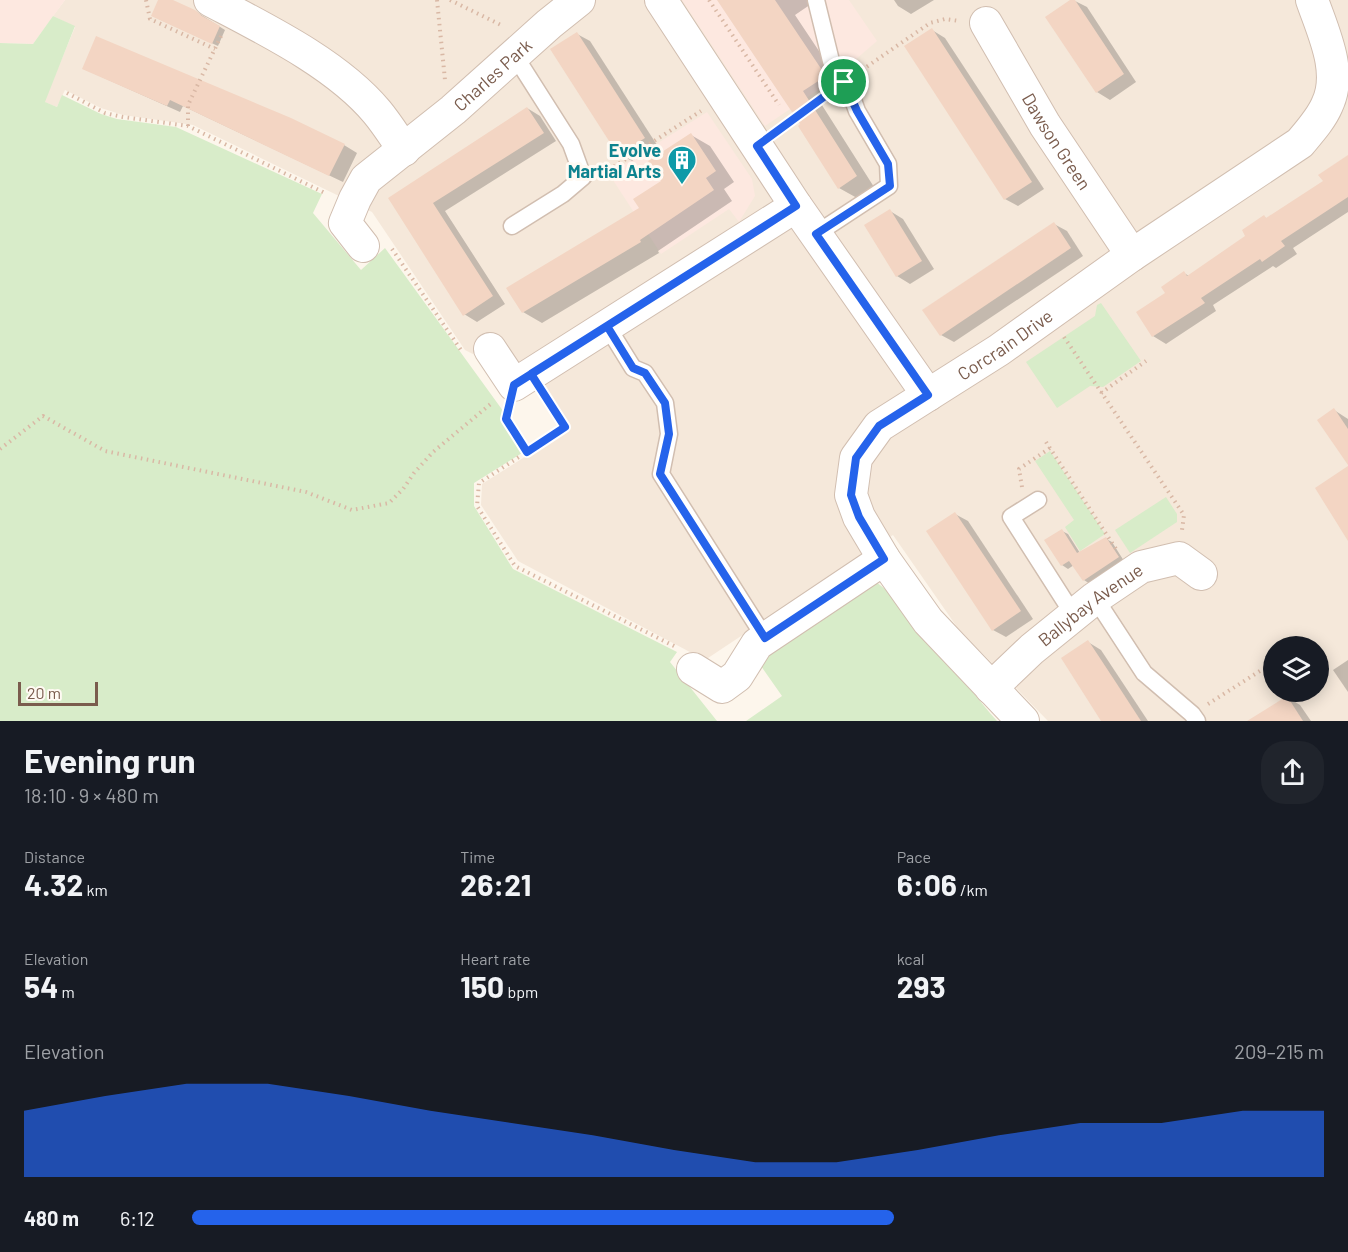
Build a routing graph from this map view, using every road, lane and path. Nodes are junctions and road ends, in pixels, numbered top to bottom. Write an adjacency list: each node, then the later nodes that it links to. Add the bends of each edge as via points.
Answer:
1 (146, 0): 12 (path, via 150,19)
2 (437, 0): 17 (path, via 447,92)
3 (450, 0): 11 (path)
4 (579, 0): 11 (street, Charles Park)
5 (661, 0): 15 (street)
6 (709, 0): 16 (path)
7 (816, 0): 13 (lane, via 831,60)
8 (1312, 0): 26 (street, Corcrain Drive, via 1333,77 1328,104 1315,124 1300,143)
9 (224, 3): 12 (path, via 225,28); 20 (street, via 333,71 377,111)
10 (986, 24): 13 (path, via 945,19 930,23); 26 (street, Dawson Green, via 1045,125)
11 (523, 48): 17 (street, Charles Park); 21 (lane, via 571,144)
12 (215, 49): 18 (path, via 188,105)
13 (844, 82): 19 (path); 25 (lane, via 888,164 890,186)
14 (67, 93): 18 (path, via 123,117)
15 (724, 96): 19 (street); 21 (path, via 600,175)
16 (778, 105)
17 (453, 110): 20 (street, Charles Park)
18 (188, 126): 24 (path, via 327,193)
19 (757, 146): 22 (street)
20 (404, 150): 24 (street, Charles Park, via 366,178 355,199)
21 (583, 177): 23 (lane)
22 (796, 206): 25 (street); 28 (street)
23 (512, 226)
24 (354, 234): 29 (path, via 391,248 464,354)
25 (816, 234): 33 (street)
26 (1132, 255): 27 (street, Corcrain Drive)
27 (1049, 315): 32 (path); 33 (street, Corcrain Drive)
28 (607, 326): 31 (street); 43 (lane, via 633,368 645,373 665,403 669,434 660,474)
29 (490, 349): 31 (street)
30 (1146, 361): 32 (path)
31 (522, 380): 36 (path, via 433,452 389,502 352,510 306,492 105,451 43,416); 37 (path, via 506,419); 37 (path, via 565,427)
32 (1101, 393): 41 (path, via 1184,515)
33 (928, 395): 40 (street, Corcrain Drive, via 879,426 856,458 851,495)
34 (1046, 442): 35 (path)
35 (1050, 448): 38 (path, via 1019,469); 39 (path)
36 (0, 450)
37 (527, 452): 44 (path, via 479,483 477,506 515,566 684,651)
38 (1031, 504): 42 (lane, via 1011,517)
39 (1109, 538)
40 (884, 559): 43 (street); 46 (street, Corcrain Drive, via 928,621)
41 (1190, 566): 42 (street, Ballybay Avenue, via 1141,567)
42 (1084, 606): 46 (street, Ballybay Avenue); 47 (lane, via 1144,673)
43 (765, 638): 44 (street, via 737,676 722,687)
44 (693, 669)
45 (1263, 670): 47 (path)
46 (991, 688): 48 (street, Corcrain Drive)
47 (1194, 717)
48 (1023, 721)

